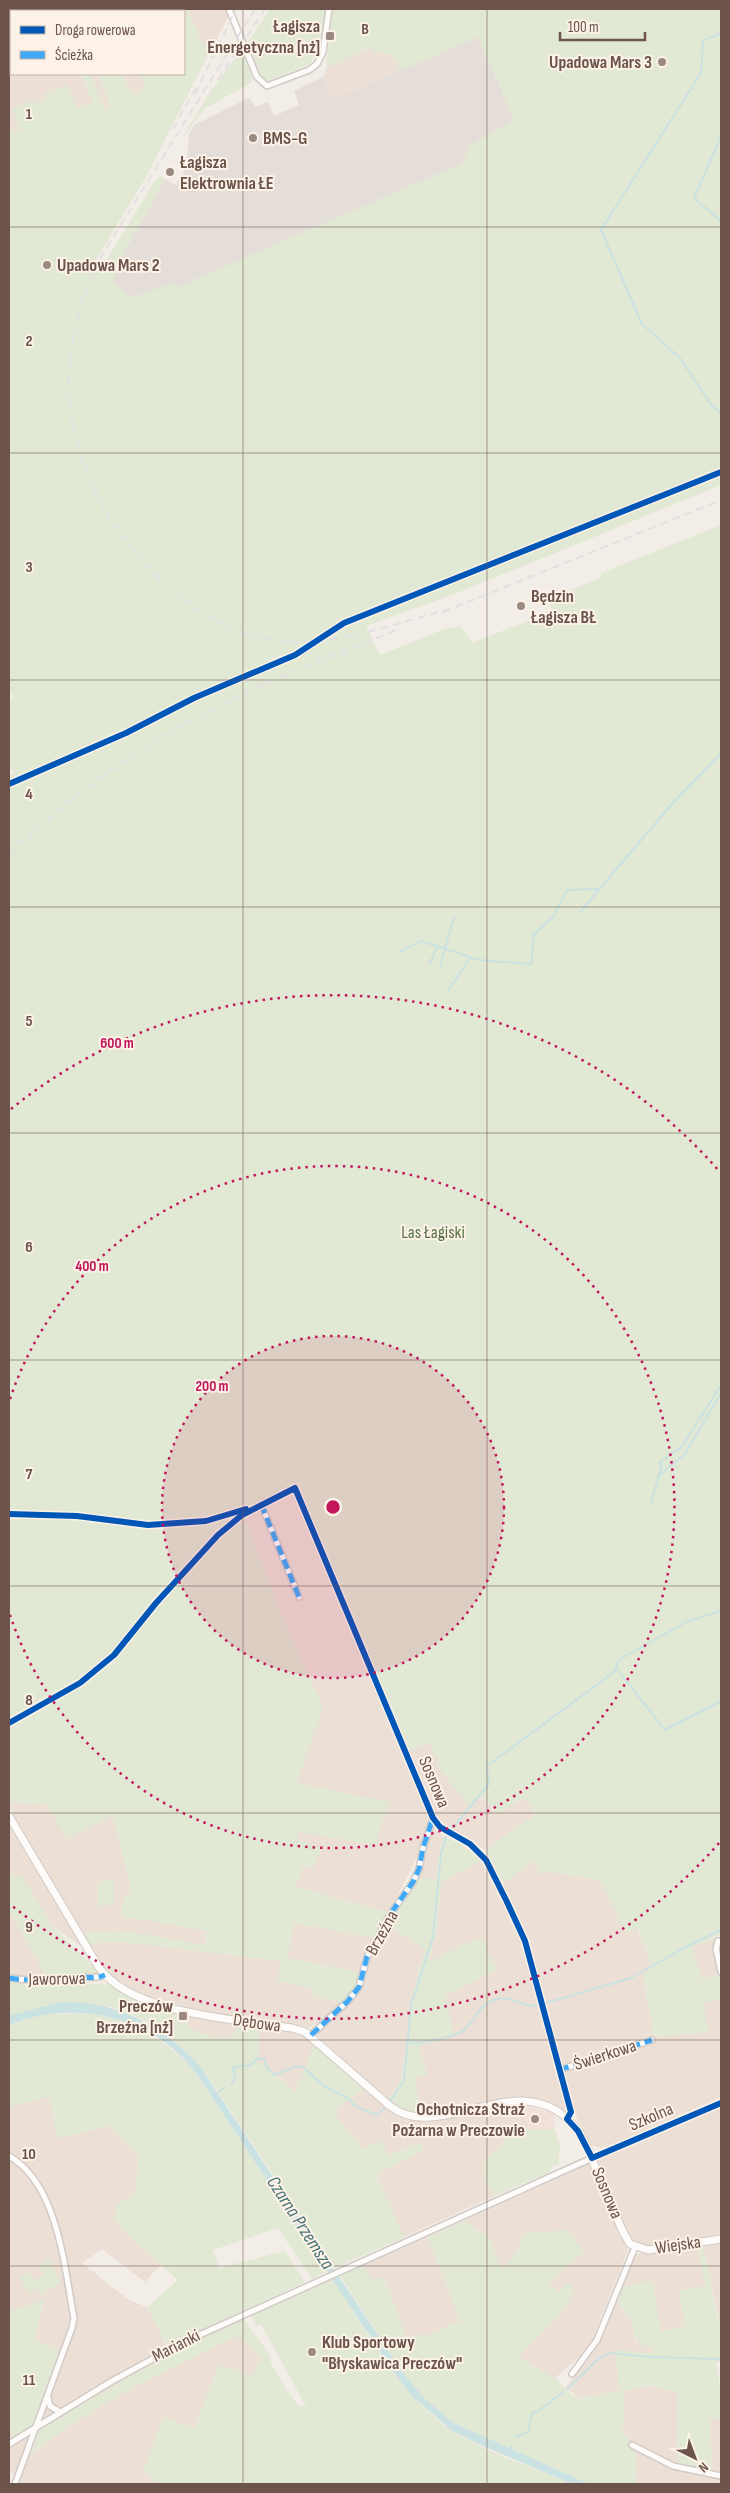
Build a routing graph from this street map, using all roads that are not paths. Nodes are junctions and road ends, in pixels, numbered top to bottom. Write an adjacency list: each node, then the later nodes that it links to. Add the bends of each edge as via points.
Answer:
1 (229, 9): 2 (street, via 257,78 262,84 274,85 317,64 323,52)
2 (329, 9)
3 (299, 1597): 5 (street, Sosnowa, via 260,1504 295,1488)
4 (9, 1816): 8 (street, Dębowa)
5 (433, 1818): 10 (street, Brzeźna, via 419,1869 368,1957 359,1987); 12 (street, Sosnowa, via 440,1827 478,1851 486,1860 525,1941)
6 (718, 1941): 7 (street, via 716,1949)
7 (721, 1972)
8 (105, 1975): 9 (street, Jaworowa, via 46,1981); 10 (street, Dębowa, via 128,1993 148,2001 202,2015 292,2028)
9 (9, 1978)
10 (310, 2035): 14 (street, Dębowa, via 390,2106 406,2115 429,2118 515,2101 544,2106)
11 (652, 2040): 12 (street, Świerkowa)
12 (559, 2070): 14 (street, Sosnowa, via 571,2112)
13 (721, 2103): 16 (street, Szkolna)
14 (567, 2119): 16 (street, Sosnowa, via 578,2131)
15 (9, 2156): 21 (street, via 32,2176 44,2194 54,2222 74,2318)
16 (592, 2158): 18 (street, Sosnowa, via 627,2241); 19 (street, Szkolna)
17 (721, 2239): 18 (street, Wiejska, via 656,2250)
18 (635, 2247): 20 (street, via 597,2340)
19 (297, 2289): 22 (street, Marianki, via 166,2351)
20 (572, 2374)
21 (48, 2397): 22 (street, via 50,2406); 23 (street)
22 (60, 2412): 23 (street, Marianki)
23 (37, 2427): 24 (street, Marianki); 27 (street)
24 (9, 2444)
25 (632, 2445): 26 (street, via 673,2466)
26 (721, 2476)
27 (15, 2484)

